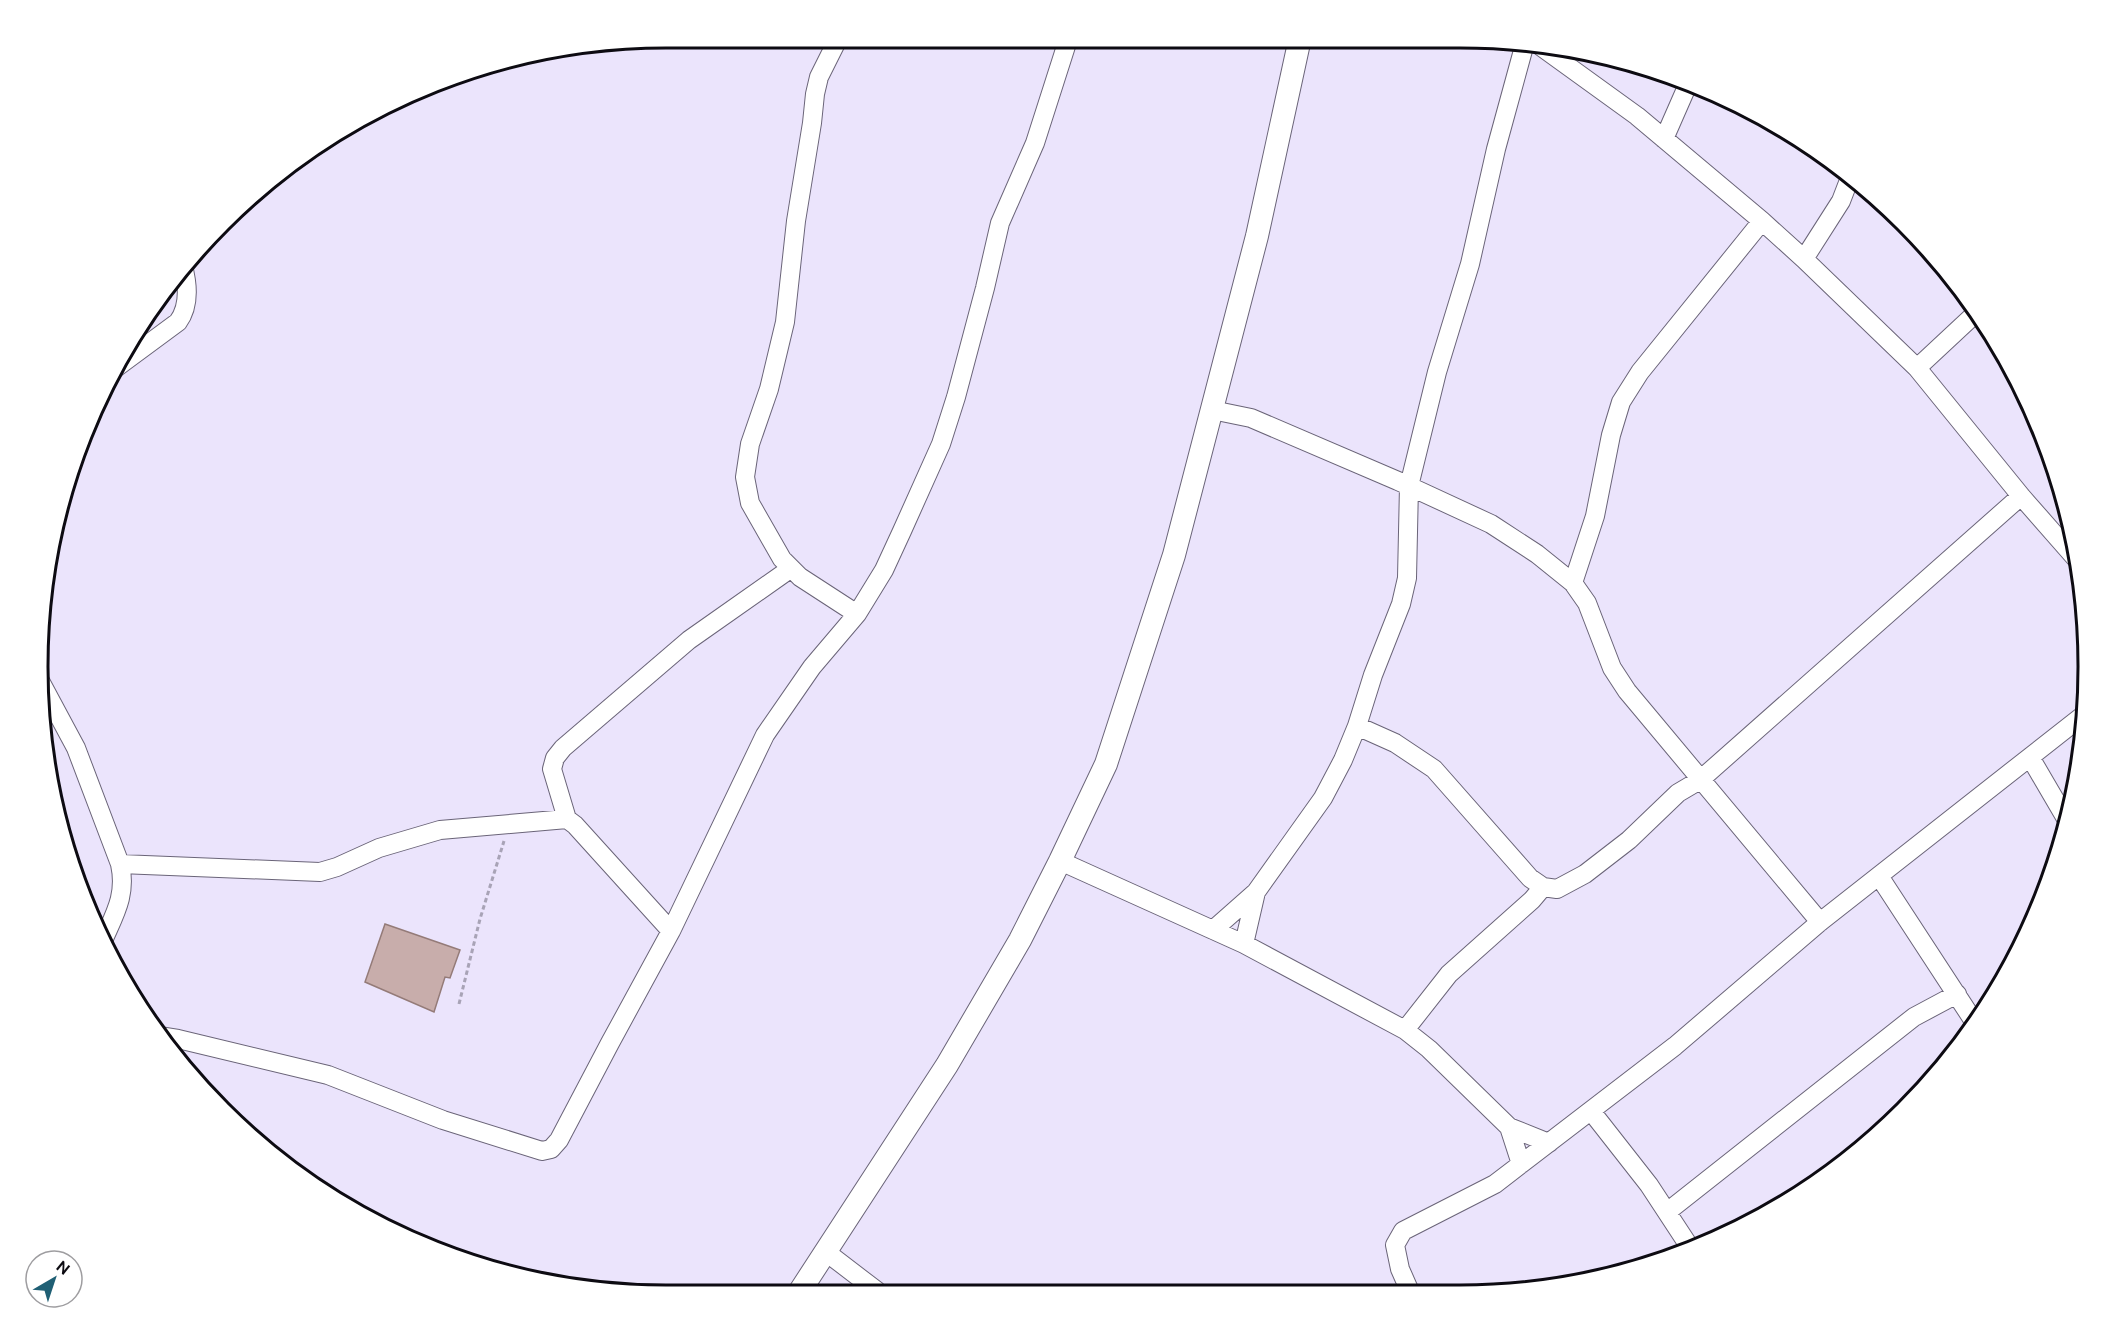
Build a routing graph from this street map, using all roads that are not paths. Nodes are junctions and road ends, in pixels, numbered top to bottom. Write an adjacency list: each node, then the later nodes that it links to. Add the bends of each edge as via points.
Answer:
1 (834, 48): 19 (street, via 815,94 785,322 769,389 750,444 745,477 750,503)
2 (1065, 48): 21 (street, via 1035,143 999,223 941,444 884,570)
3 (1298, 48): 15 (street, via 1257,236)
4 (1523, 51): 16 (street)
5 (1553, 55): 7 (street)
6 (1685, 91): 7 (street)
7 (1664, 139): 9 (street)
8 (1847, 185): 10 (street)
9 (1762, 221): 10 (street); 20 (street, via 1640,372 1621,402 1595,516)
10 (1804, 259): 14 (street)
11 (185, 279): 13 (street, via 185,313)
12 (1970, 318): 14 (street)
13 (131, 357)
14 (1917, 368): 17 (street)
15 (1212, 410): 16 (street, via 1251,418); 29 (street, via 1174,555 1106,764)
16 (1409, 486): 20 (street, via 1491,524); 24 (street, via 1407,578)
17 (2021, 496): 18 (street); 26 (street)
18 (2066, 548)
19 (790, 568): 21 (street); 28 (street, via 688,640 562,748 552,769)
20 (1573, 583): 26 (street, via 1587,603 1612,668)
21 (857, 614): 37 (street, via 812,667 765,735)
22 (49, 697): 30 (street, via 76,748)
23 (2076, 721): 25 (street)
24 (1357, 726): 32 (street, via 1395,743 1434,769); 33 (street, via 1323,798)
25 (2030, 757): 27 (street); 31 (street)
26 (1701, 780): 32 (street, via 1678,793 1629,840 1585,874 1557,889); 34 (street)
27 (2061, 810)
28 (567, 819): 30 (street, via 440,830 379,848 320,872); 37 (street)
29 (1060, 861): 35 (street); 49 (street, via 1020,940 947,1065)
30 (120, 864): 36 (street, via 122,899)
31 (1879, 876): 34 (street); 39 (street)
32 (1543, 888): 41 (street, via 1449,974)
33 (1256, 892): 35 (street); 38 (street)
34 (1820, 922): 43 (street, via 1675,1046)
35 (1213, 930): 38 (street)
36 (108, 931)
37 (671, 931): 42 (street, via 560,1140 542,1151 443,1120 328,1075)
38 (1244, 945): 41 (street)
39 (1957, 994): 40 (street); 47 (street, via 1914,1017)
40 (1970, 1015)
41 (1405, 1030): 44 (street, via 1446,1064)
42 (172, 1038)
43 (1591, 1111): 45 (street); 47 (street)
44 (1509, 1127): 45 (street); 46 (street)
45 (1549, 1143): 46 (street)
46 (1521, 1164): 52 (street, via 1495,1184 1403,1231 1395,1245)
47 (1667, 1212): 48 (street)
48 (1686, 1242)
49 (826, 1252): 50 (street); 51 (street)
50 (804, 1285)
51 (869, 1285)
52 (1407, 1285)

